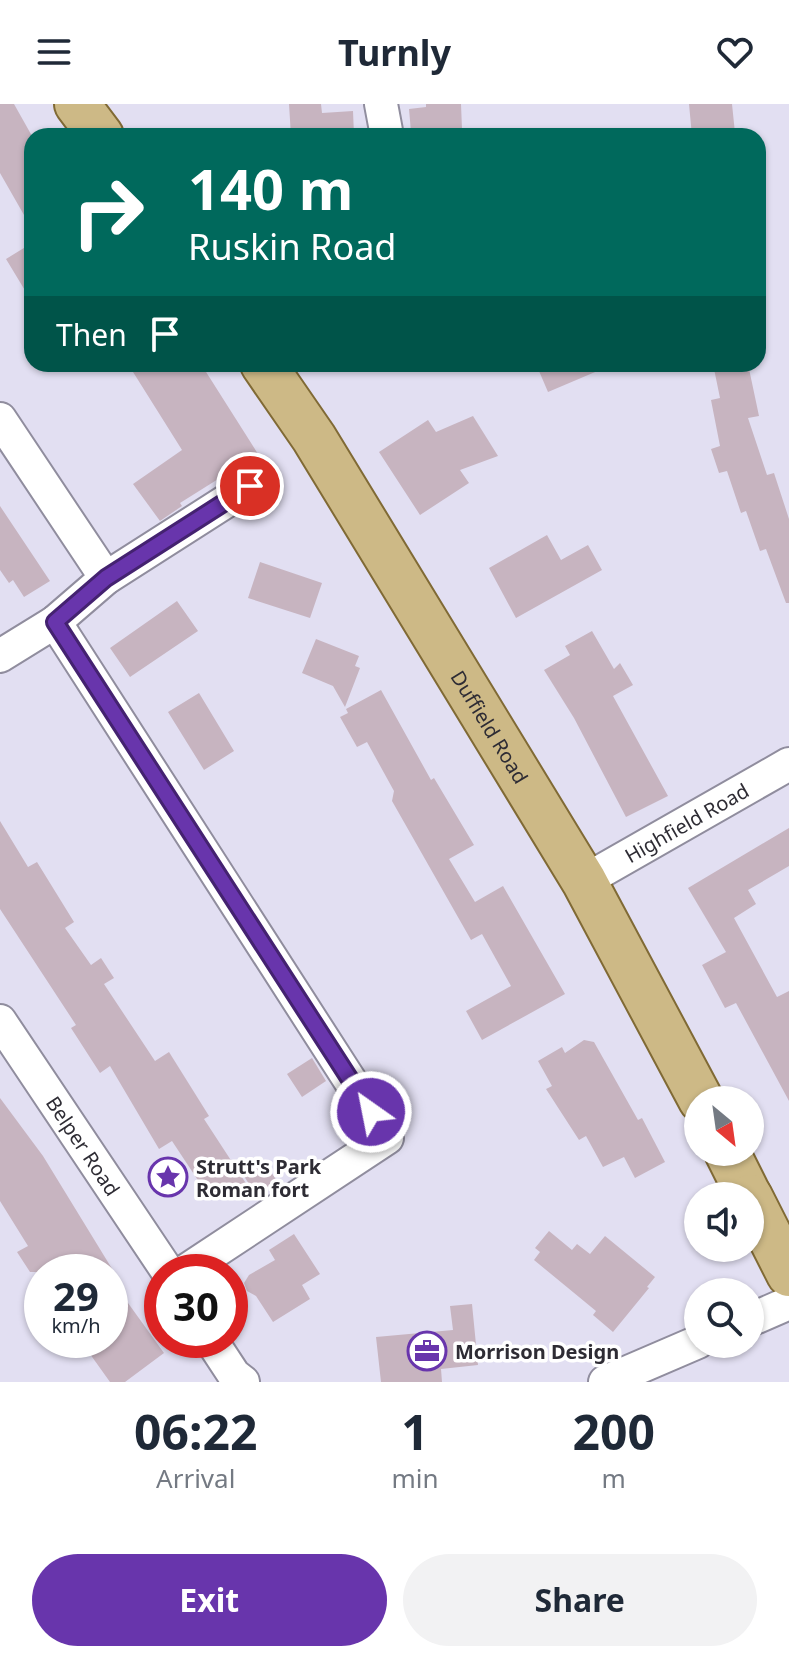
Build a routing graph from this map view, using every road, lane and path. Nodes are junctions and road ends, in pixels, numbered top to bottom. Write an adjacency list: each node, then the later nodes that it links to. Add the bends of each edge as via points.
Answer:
1 (77, 104): 3 (main road)
2 (381, 104): 4 (street)
3 (95, 128)
4 (386, 128)
5 (269, 372): 12 (main road, Duffield Road)
6 (0, 419): 8 (street)
7 (250, 486): 8 (street)
8 (106, 578): 9 (street)
9 (55, 622): 10 (street); 17 (street, via 387,1138)
10 (0, 656)
11 (789, 764): 12 (street, Highfield Road)
12 (584, 881): 14 (main road, Duffield Road)
13 (0, 1021): 16 (street, Belper Road)
14 (694, 1086)
15 (764, 1225): 18 (main road)
16 (156, 1254)
17 (211, 1254)
18 (789, 1274)
19 (789, 1303): 20 (street)
20 (764, 1314)
21 (684, 1348): 24 (street)
22 (223, 1358): 23 (street)
23 (243, 1382)
24 (605, 1382)

